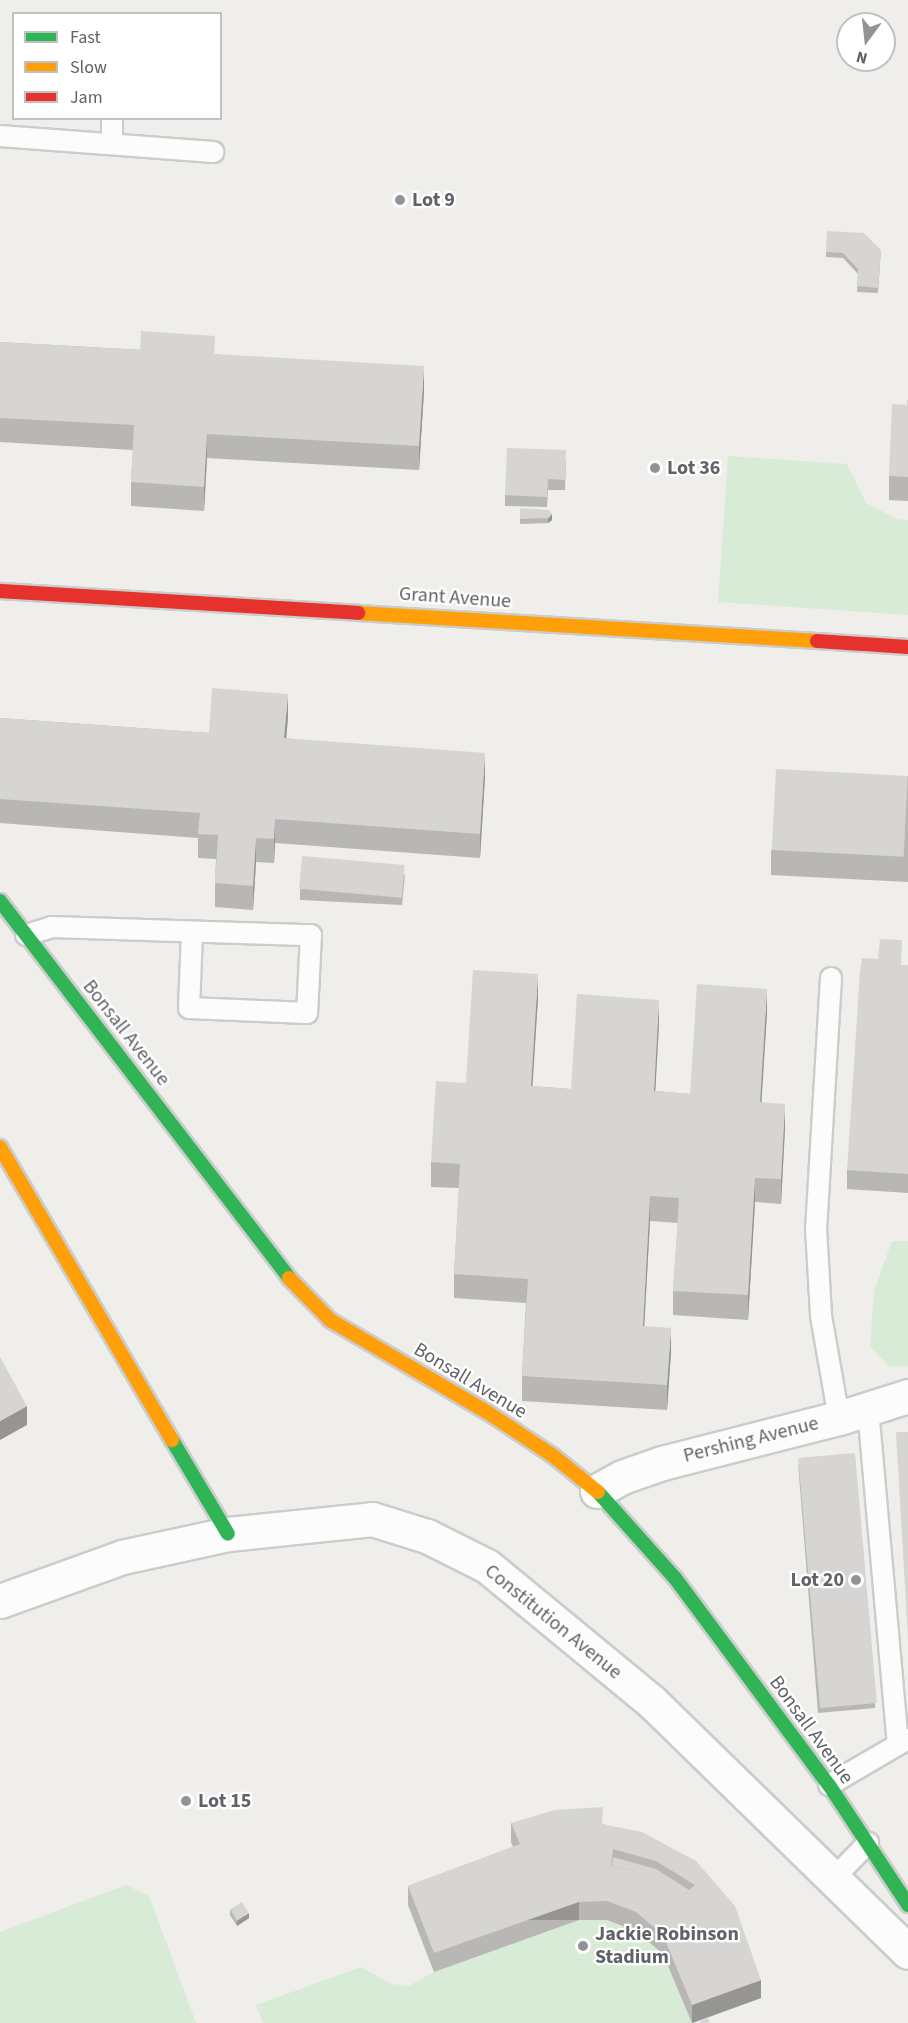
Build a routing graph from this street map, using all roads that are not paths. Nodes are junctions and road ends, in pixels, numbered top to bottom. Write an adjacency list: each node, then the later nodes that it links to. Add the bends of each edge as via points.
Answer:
1 (112, 120): 3 (lane)
2 (0, 136): 3 (lane)
3 (112, 144): 4 (lane)
4 (213, 152)
5 (0, 591): 6 (street, Grant Avenue)
6 (908, 647)
7 (0, 901): 9 (street, Bonsall Avenue)
8 (192, 932): 8 (lane, via 310,935 308,1013 189,1008); 9 (lane, via 52,927)
9 (26, 935): 14 (street, Bonsall Avenue, via 306,1297 330,1320 487,1412)
10 (831, 978): 13 (lane, via 816,1228 821,1317)
11 (0, 1147): 15 (street)
12 (908, 1396): 13 (street, Pershing Avenue)
13 (854, 1414): 14 (street, Pershing Avenue, via 662,1462 621,1477); 17 (lane)
14 (597, 1491): 18 (street, Bonsall Avenue, via 675,1578)
15 (228, 1534): 16 (street, Constitution Avenue, via 122,1557); 20 (street, Constitution Avenue, via 372,1519 427,1536 487,1566 653,1703)
16 (0, 1601)
17 (903, 1741): 18 (lane)
18 (829, 1785): 19 (street, Bonsall Avenue)
19 (868, 1843): 20 (lane); 21 (street, Bonsall Avenue)
20 (832, 1880): 22 (street, Constitution Avenue)
21 (908, 1905)
22 (908, 1952)

